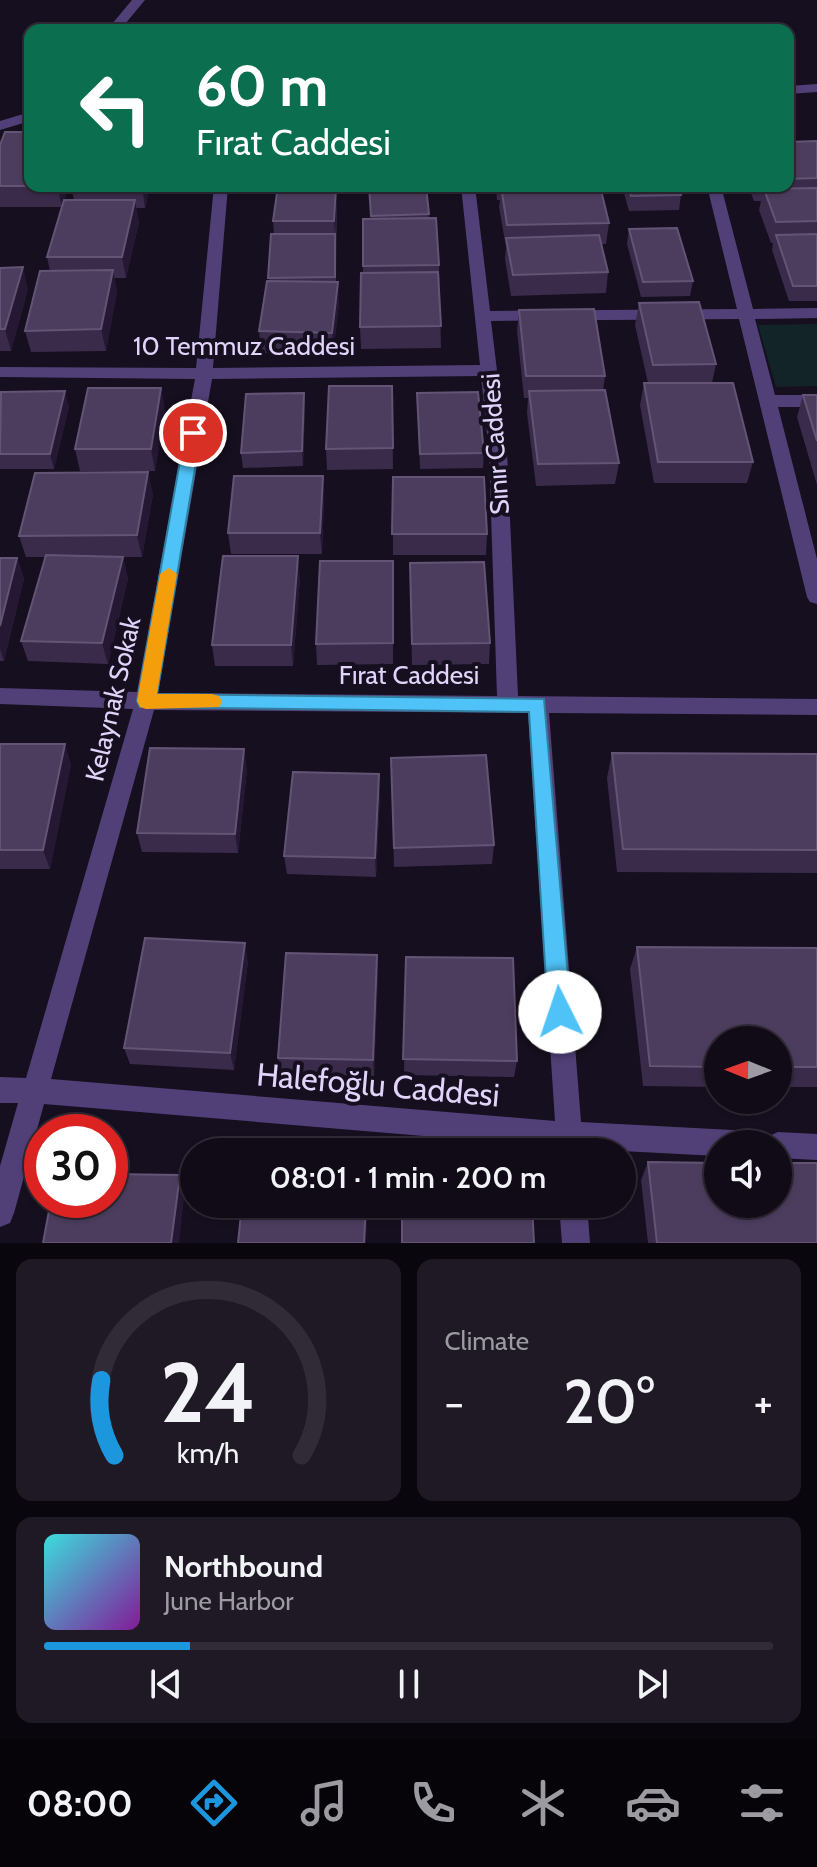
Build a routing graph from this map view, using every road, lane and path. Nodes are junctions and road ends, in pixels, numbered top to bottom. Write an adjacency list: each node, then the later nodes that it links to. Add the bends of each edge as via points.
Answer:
1 (139, 0): 2 (street)
2 (118, 24)
3 (817, 88): 4 (street)
4 (794, 90)
5 (24, 118): 6 (street)
6 (0, 127): 7 (street)
7 (24, 127)
8 (220, 192): 16 (street, Kelaynak Sokak)
9 (469, 192): 13 (street, Sınır Caddesi)
10 (716, 192): 12 (street)
11 (817, 313): 12 (street)
12 (746, 314): 13 (street); 17 (street)
13 (483, 316): 14 (street, Sınır Caddesi)
14 (489, 370): 16 (street, 10 Temmuz Caddesi); 22 (street, Sınır Caddesi, via 498,453)
15 (0, 372): 16 (street, 10 Temmuz Caddesi)
16 (204, 374): 21 (street, Kelaynak Sokak)
17 (768, 401): 18 (street); 19 (street)
18 (817, 401)
19 (817, 597)
20 (0, 696): 21 (street, Fırat Caddesi)
21 (146, 701): 22 (street, Fırat Caddesi); 26 (street, Kelaynak Sokak)
22 (508, 704): 23 (street, Fırat Caddesi)
23 (538, 704): 24 (street, Fırat Caddesi); 28 (street)
24 (817, 707)
25 (0, 1090): 26 (street, Halefoğlu Caddesi)
26 (37, 1091): 27 (street, Halefoğlu Caddesi); 33 (street, Kelaynak Sokak)
27 (509, 1138)
28 (569, 1138)
29 (636, 1144): 30 (street, Halefoğlu Caddesi)
30 (704, 1144)
31 (792, 1146): 32 (street)
32 (817, 1147)
33 (0, 1213)
34 (574, 1218): 35 (street)
35 (576, 1243)

